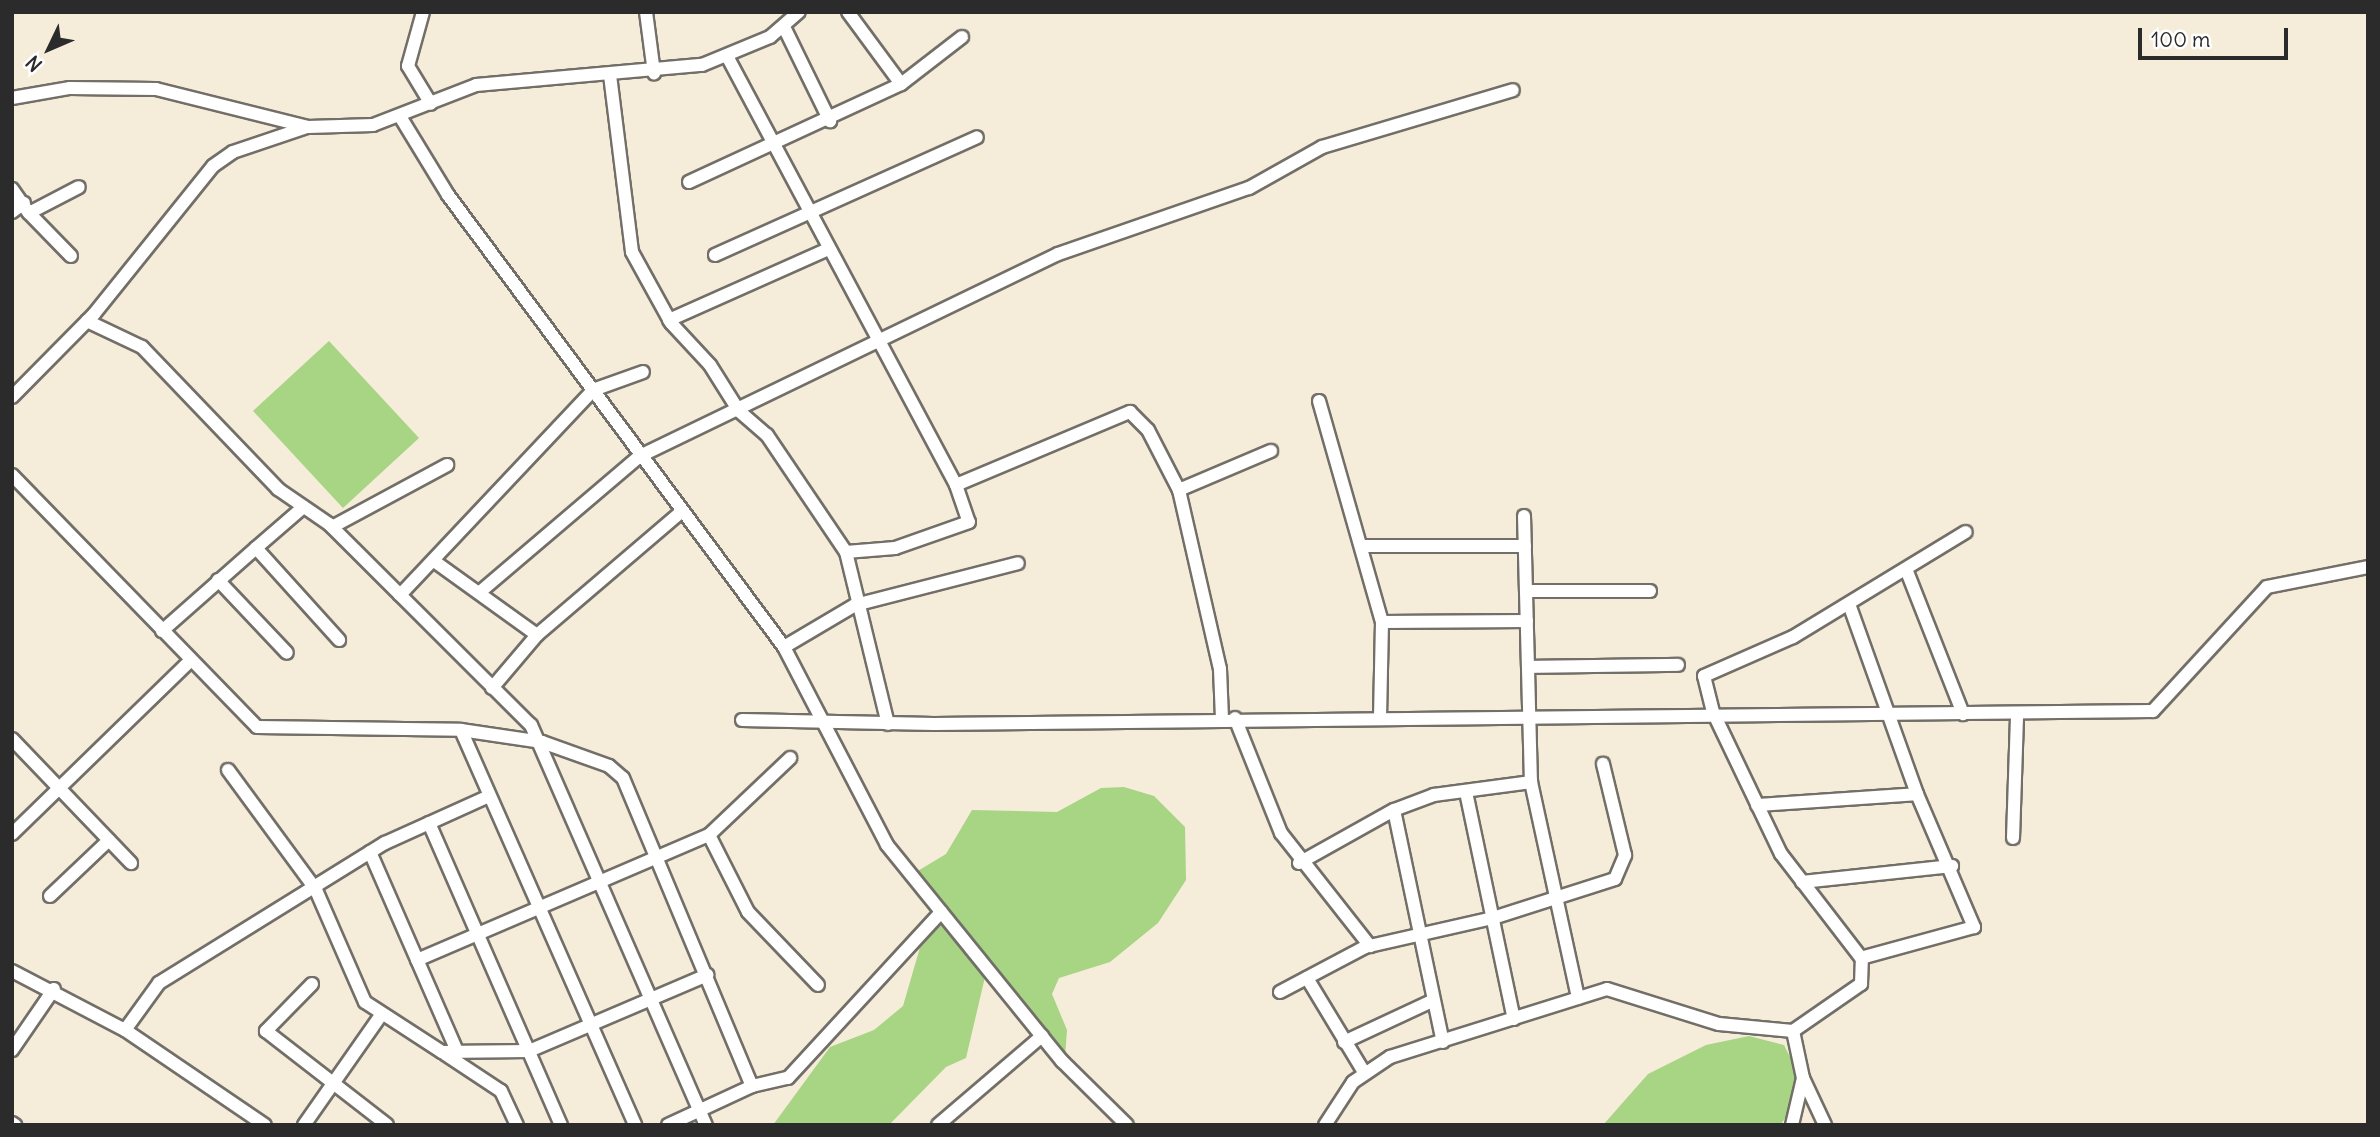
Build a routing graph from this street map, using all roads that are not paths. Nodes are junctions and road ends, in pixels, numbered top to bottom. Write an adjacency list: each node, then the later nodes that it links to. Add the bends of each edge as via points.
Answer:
1 (423, 12): 13 (street, via 408,66)
2 (646, 12): 8 (street)
3 (799, 12): 5 (street)
4 (848, 12): 10 (street)
5 (784, 27): 7 (street); 15 (street)
6 (962, 37): 10 (street)
7 (727, 56): 8 (street); 18 (street)
8 (654, 73): 9 (street)
9 (610, 75): 13 (street, via 476,85); 28 (street, via 632,252)
10 (901, 84): 15 (street)
11 (1513, 90): 30 (street, via 1322,147 1249,188 1058,254)
12 (12, 98): 16 (street, via 70,88 156,89)
13 (431, 104): 14 (street)
14 (401, 118): 16 (street); 32 (street, via 448,195)
15 (830, 121): 18 (street)
16 (308, 127): 29 (street, via 233,152 213,166)
17 (977, 137): 24 (street)
18 (772, 148): 19 (street); 24 (street)
19 (689, 182)
20 (79, 187): 22 (street)
21 (12, 189): 22 (street)
22 (26, 208): 23 (street); 27 (street)
23 (12, 212)
24 (807, 215): 25 (street); 26 (street)
25 (826, 250): 28 (street); 30 (street)
26 (715, 255)
27 (71, 256)
28 (669, 320): 35 (street, via 710,365)
29 (87, 321): 33 (street); 42 (street, via 142,347)
30 (877, 342): 35 (street); 40 (street)
31 (643, 372): 32 (street)
32 (593, 390): 37 (street); 51 (street)
33 (12, 397)
34 (1319, 401): 48 (street)
35 (738, 411): 37 (street); 50 (street, via 767,435)
36 (1271, 451): 41 (street)
37 (640, 456): 43 (street); 58 (street)
38 (447, 465): 45 (street)
39 (12, 474): 64 (street)
40 (956, 485): 41 (street, via 1130,412 1148,430); 50 (street, via 969,522 895,548)
41 (1179, 490): 80 (street)
42 (301, 509): 45 (street); 49 (street)
43 (681, 512): 65 (street); 67 (street)
44 (1524, 516): 47 (street)
45 (332, 527): 59 (street)
46 (1966, 532): 54 (street)
47 (1525, 545): 48 (street); 56 (street)
48 (1362, 546): 63 (street)
49 (256, 548): 55 (street); 66 (street)
50 (846, 552): 61 (street)
51 (434, 561): 58 (street); 59 (street)
52 (1018, 563): 61 (street)
53 (2368, 568): 77 (street, via 2267,587 2153,711)
54 (1906, 569): 60 (street); 76 (street)
55 (218, 580): 64 (street); 68 (street)
56 (1527, 591): 57 (street); 62 (street)
57 (1650, 591)
58 (480, 592): 65 (street)
59 (400, 595): 72 (street)
60 (1849, 604): 73 (street, via 1704,677); 74 (street)
61 (855, 605): 67 (street); 82 (street)
62 (1527, 621): 63 (street); 71 (street)
63 (1382, 622): 78 (street)
64 (162, 631): 69 (street)
65 (537, 635): 72 (street)
66 (339, 640)
67 (783, 647): 79 (street)
68 (287, 653)
69 (190, 661): 83 (street, via 257,727); 90 (street)
70 (1678, 665): 71 (street)
71 (1528, 667): 75 (street)
72 (492, 688): 85 (street, via 531,725)
73 (1713, 712): 74 (street); 75 (street); 94 (street)
74 (1893, 713): 76 (street); 92 (street)
75 (1529, 714): 78 (street); 89 (street)
76 (1964, 714): 77 (street)
77 (2017, 715): 99 (street)
78 (1380, 716): 80 (street)
79 (824, 718): 81 (street); 82 (street); 112 (street, via 887,845)
80 (1228, 719): 82 (street); 104 (street, via 1261,794)
81 (742, 720)
82 (888, 723)
83 (461, 730): 85 (street); 93 (street)
84 (12, 738): 90 (street)
85 (537, 741): 102 (street, via 585,754 623,778); 107 (street)
86 (790, 758): 98 (street)
87 (1603, 764): 110 (street, via 1625,855 1615,879)
88 (228, 770): 108 (street)
89 (1531, 782): 91 (street); 110 (street)
90 (60, 788): 97 (street); 100 (street)
91 (1466, 792): 95 (street); 113 (street)
92 (1917, 794): 94 (street); 105 (street)
93 (489, 796): 96 (street); 111 (street)
94 (1757, 805): 106 (street)
95 (1394, 810): 104 (street); 115 (street)
96 (429, 823): 101 (street); 114 (street)
97 (12, 834)
98 (709, 835): 102 (street); 123 (street, via 748,912)
99 (2013, 838)
100 (109, 840): 103 (street); 109 (street)
101 (370, 852): 108 (street); 118 (street)
102 (655, 858): 107 (street); 120 (street)
103 (131, 863)
104 (1299, 863): 116 (street)
105 (1952, 866): 106 (street); 117 (street, via 1975,927)
106 (1802, 882): 117 (street)
107 (598, 883): 111 (street); 127 (street)
108 (316, 890): 129 (street, via 365,1002); 132 (street, via 159,983)
109 (50, 896)
110 (1554, 901): 113 (street); 126 (street)
111 (536, 909): 114 (street); 131 (street)
112 (941, 912): 134 (street); 143 (street, via 788,1078)
113 (1493, 918): 115 (street); 130 (street)
114 (478, 934): 118 (street); 138 (street)
115 (1419, 937): 116 (street); 128 (street)
116 (1370, 946): 121 (street)
117 (1861, 958): 133 (street, via 1861,984)
118 (417, 960): 140 (street)
119 (12, 971): 124 (street)
120 (706, 975): 127 (street); 143 (street)
121 (1307, 978): 125 (street); 135 (street)
122 (312, 985): 144 (street, via 266,1031)
123 (818, 985)
124 (54, 989): 132 (street); 137 (street)
125 (1280, 992)
126 (1578, 998): 130 (street); 133 (street, via 1624,991 1709,1022)
127 (650, 1000): 131 (street); 145 (street)
128 (1432, 1001): 135 (street); 136 (street)
129 (381, 1015): 139 (street); 144 (street)
130 (1514, 1019): 136 (street)
131 (591, 1026): 138 (street); 151 (street)
132 (125, 1030): 146 (street)
133 (1793, 1031): 142 (street)
134 (1042, 1036): 154 (street); 155 (street)
135 (1344, 1042): 141 (street)
136 (1443, 1042): 141 (street, via 1390,1057)
137 (12, 1051)
138 (529, 1051): 140 (street); 150 (street)
139 (442, 1052): 140 (street); 149 (street, via 501,1091)
140 (458, 1053)
141 (1364, 1072): 156 (street)
142 (1803, 1078): 157 (street); 158 (street)
143 (752, 1086): 145 (street)
144 (331, 1087): 147 (street); 148 (street)
145 (700, 1110): 152 (street); 153 (street)
146 (265, 1125)
147 (304, 1125)
148 (387, 1125)
149 (517, 1125)
150 (561, 1125)
151 (635, 1125)
152 (668, 1125)
153 (706, 1125)
154 (938, 1125)
155 (1127, 1125)
156 (1325, 1125)
157 (1792, 1125)
158 (1825, 1125)

